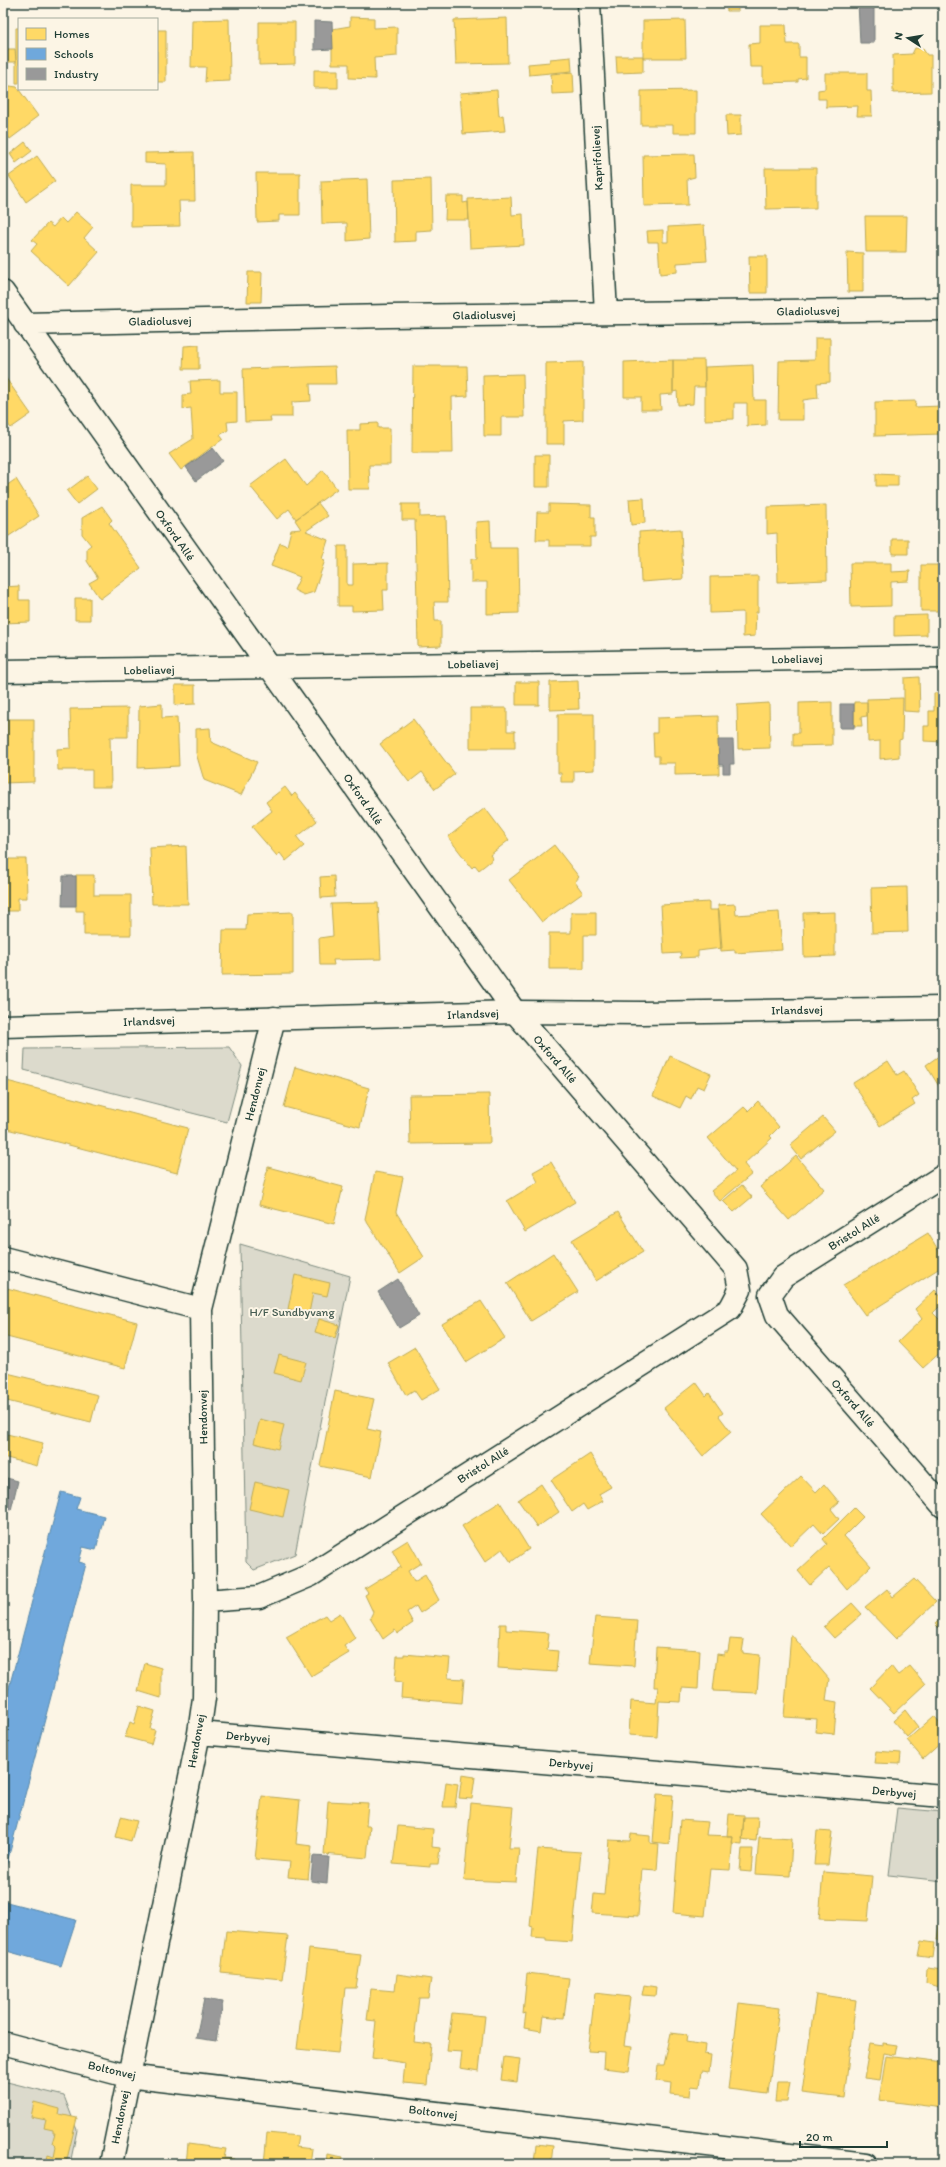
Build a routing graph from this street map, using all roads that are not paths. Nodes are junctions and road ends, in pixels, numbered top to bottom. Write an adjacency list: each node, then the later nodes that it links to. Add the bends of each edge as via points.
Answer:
1 (589, 3): 4 (street, Kaprifolievej)
2 (3, 292): 5 (street, Oxford Allé)
3 (943, 309): 4 (street, Gladiolusvej)
4 (606, 313): 5 (street, Gladiolusvej)
5 (25, 324): 7 (street, Oxford Allé)
6 (943, 657): 7 (street, Lobeliavej)
7 (270, 667): 8 (street, Lobeliavej); 10 (street, Oxford Allé)
8 (3, 671)
9 (943, 1008): 10 (street, Irlandsvej, via 642,1013)
10 (515, 1012): 11 (street, Irlandsvej); 15 (street, Oxford Allé, via 736,1269)
11 (274, 1018): 12 (street, Irlandsvej); 17 (street, Hendonvej)
12 (3, 1026)
13 (943, 1176): 16 (street, Bristol Allé, via 783,1277)
14 (3, 1258): 17 (street)
15 (740, 1290): 19 (street, Bristol Allé, via 730,1309 310,1575 259,1597)
16 (770, 1295): 18 (street, Oxford Allé, via 778,1315)
17 (201, 1309): 19 (street, Hendonvej)
18 (943, 1506)
19 (206, 1601): 20 (street, Hendonvej, via 204,1698)
20 (199, 1733): 21 (street, Derbyvej); 23 (street, Hendonvej)
21 (943, 1796)
22 (3, 2043): 23 (street, Boltonvej)
23 (127, 2076): 24 (street, Hendonvej); 25 (street, Boltonvej)
24 (110, 2164)
25 (866, 2164)

